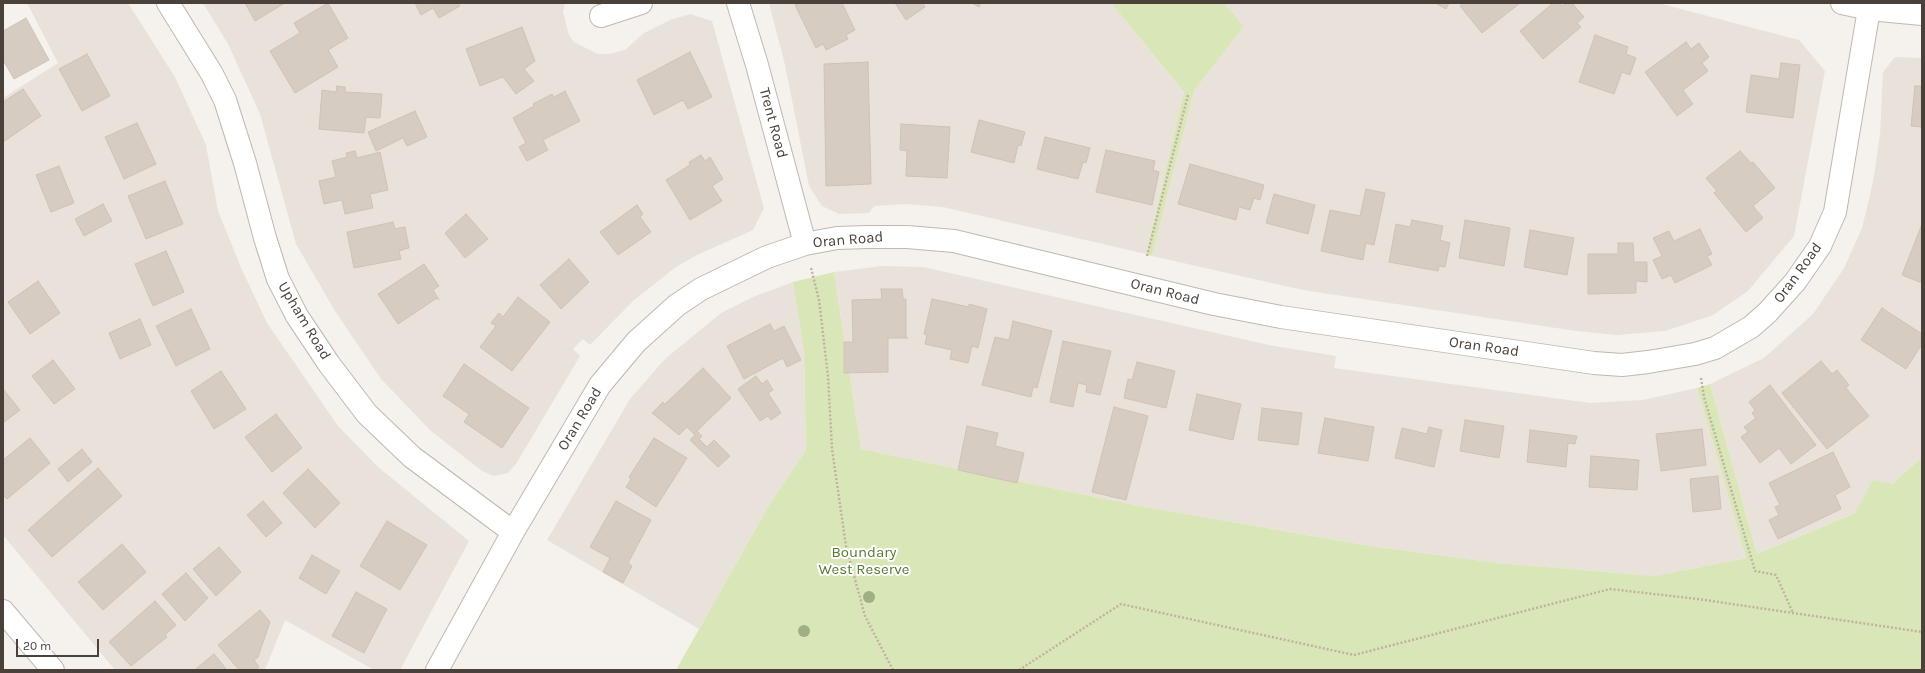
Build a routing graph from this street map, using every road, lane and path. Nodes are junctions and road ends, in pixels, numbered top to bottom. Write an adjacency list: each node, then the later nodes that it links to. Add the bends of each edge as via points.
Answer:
1 (168, 3): 13 (street, Upham Road, via 225,100 278,279 301,322 329,364 368,414 412,457)
2 (641, 3): 7 (street)
3 (738, 3): 9 (street, Trent Road, via 758,65)
4 (1842, 3): 5 (street)
5 (1869, 9): 6 (street); 12 (street, Oran Road, via 1837,204 1820,246 1796,282 1751,327 1733,339)
6 (1922, 14)
7 (601, 16)
8 (1188, 95): 10 (path)
9 (805, 244): 12 (street, Oran Road, via 837,238 868,237 954,241 1214,304 1281,317 1594,363 1622,365); 13 (street, Oran Road, via 761,260 701,289 677,305 636,342 600,385)
10 (1147, 256)
11 (811, 266): 19 (path, via 819,300 828,376 832,449 846,546 865,616)
12 (1696, 354): 15 (path, via 1704,397 1755,571 1776,575)
13 (513, 532): 18 (street, Oran Road)
14 (3, 611): 17 (street)
15 (1793, 613): 16 (path); 20 (path, via 1610,589 1354,655 1121,604)
16 (1922, 632)
17 (53, 670)
18 (437, 670)
19 (893, 670)
20 (1019, 670)

